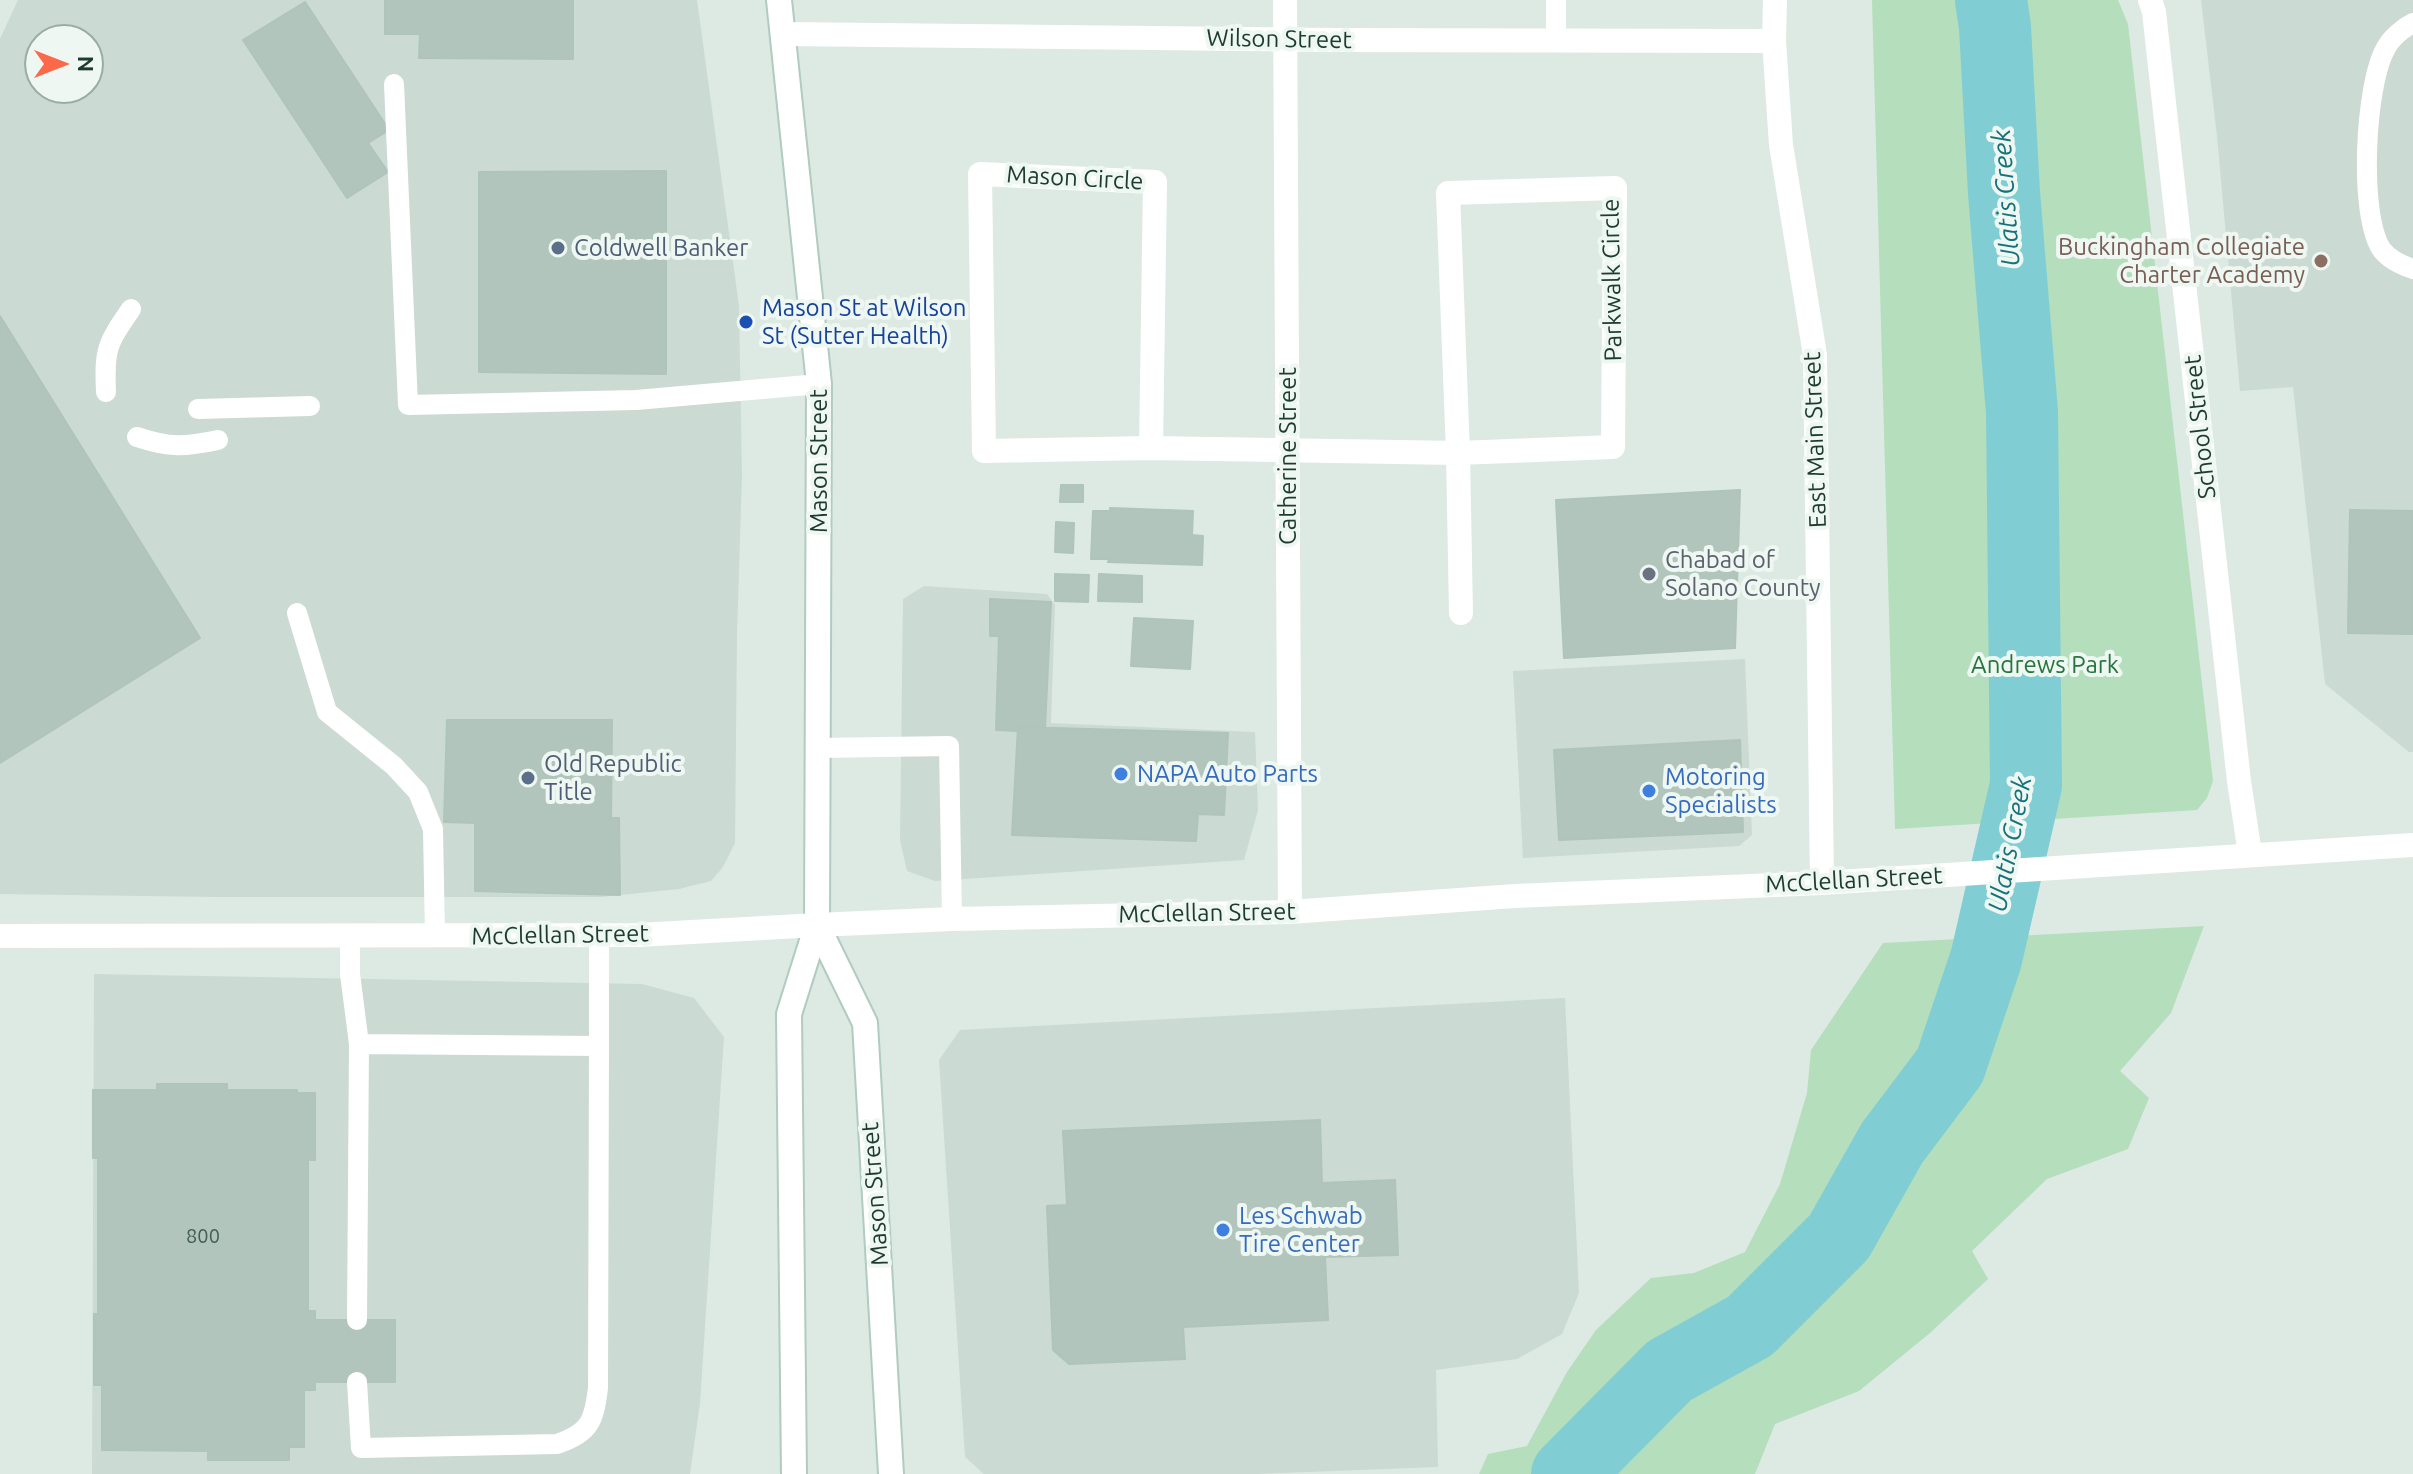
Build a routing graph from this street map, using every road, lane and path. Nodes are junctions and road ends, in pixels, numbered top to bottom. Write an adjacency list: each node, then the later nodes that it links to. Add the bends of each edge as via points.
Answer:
1 (779, 0): 7 (street, Mason Street)
2 (1285, 0): 8 (street, Catherine Street)
3 (1556, 0): 9 (lane)
4 (1775, 0): 10 (street, East Main Street)
5 (2150, 0): 27 (street, School Street)
6 (2413, 23): 12 (lane, via 2386,48 2370,97 2368,202 2381,249 2397,264)
7 (784, 34): 8 (street, Wilson Street); 14 (street, Mason Street)
8 (1285, 39): 9 (street, Wilson Street); 21 (street, Catherine Street)
9 (1556, 41): 10 (street, Wilson Street)
10 (1774, 41): 28 (street, East Main Street, via 1781,145 1815,355)
11 (394, 84): 14 (lane, via 408,405 636,400)
12 (2413, 269)
13 (131, 309): 15 (lane, via 104,358)
14 (819, 384): 25 (street, Mason Street)
15 (106, 392)
16 (310, 406): 17 (lane)
17 (198, 409)
18 (137, 437): 19 (lane, via 186,447)
19 (218, 440)
20 (1151, 448): 20 (street, Mason Circle, via 984,451 980,174 1155,182); 21 (street, Mason Circle)
21 (1288, 452): 22 (street, Parkwalk Circle); 29 (street, Catherine Street)
22 (1458, 453): 22 (street, Parkwalk Circle, via 1613,447 1615,188 1448,193); 24 (street, Parkwalk Circle)
23 (297, 613): 35 (lane, via 327,712 418,792 433,829)
24 (1461, 613)
25 (818, 748): 30 (lane, via 949,746); 31 (street, Mason Street)
26 (2413, 845): 27 (street, McClellan Street)
27 (2250, 854): 28 (street, McClellan Street)
28 (1822, 883): 29 (street, McClellan Street)
29 (1290, 912): 30 (street, McClellan Street)
30 (952, 919): 31 (street, McClellan Street)
31 (817, 925): 32 (street, McClellan Street); 40 (street, Mason Street, via 789,1014); 41 (street, Mason Street, via 865,1023)
32 (599, 935): 35 (street, McClellan Street); 37 (lane)
33 (0, 936): 34 (street, McClellan Street)
34 (350, 936): 35 (street, McClellan Street); 36 (lane)
35 (435, 937)
36 (359, 1044): 37 (lane); 38 (lane)
37 (599, 1046): 39 (lane, via 595,1415 577,1437 557,1444 361,1448)
38 (357, 1320)
39 (357, 1382)
40 (794, 1474)
41 (891, 1474)

